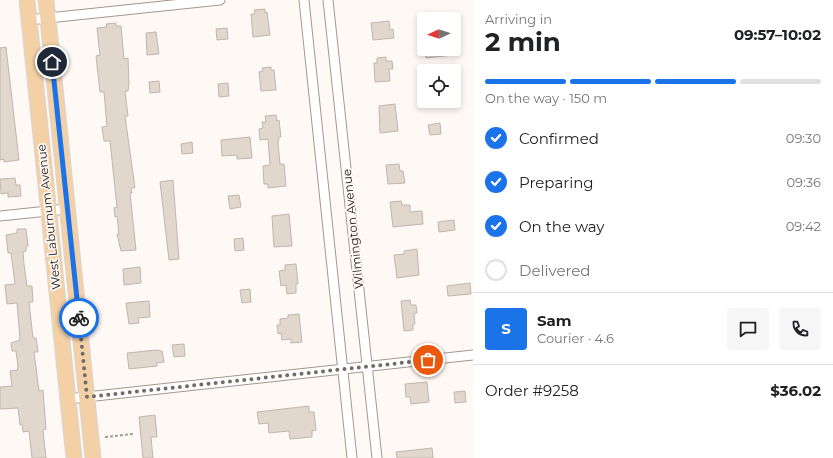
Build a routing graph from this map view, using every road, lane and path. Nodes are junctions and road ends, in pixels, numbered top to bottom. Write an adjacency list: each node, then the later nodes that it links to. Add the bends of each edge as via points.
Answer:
1 (26, 0): 7 (main road, West Laburnum Avenue)
2 (46, 0): 6 (main road, West Laburnum Avenue)
3 (220, 0): 6 (street)
4 (304, 0): 13 (street, Wilmington Avenue)
5 (328, 0): 12 (street, Wilmington Avenue)
6 (48, 18): 7 (street); 8 (main road, West Laburnum Avenue)
7 (28, 20): 9 (main road, West Laburnum Avenue)
8 (67, 209): 9 (street); 14 (main road, West Laburnum Avenue)
9 (49, 211): 10 (street); 15 (main road, West Laburnum Avenue)
10 (0, 216)
11 (473, 355): 12 (street)
12 (367, 367): 13 (street); 21 (street, Wilmington Avenue)
13 (343, 369): 14 (street); 20 (street, Wilmington Avenue)
14 (87, 397): 15 (street); 19 (main road, West Laburnum Avenue)
15 (68, 399): 18 (main road, West Laburnum Avenue)
16 (133, 434): 17 (path)
17 (105, 437)
18 (74, 458)
19 (93, 458)
20 (352, 458)
21 (376, 458)

